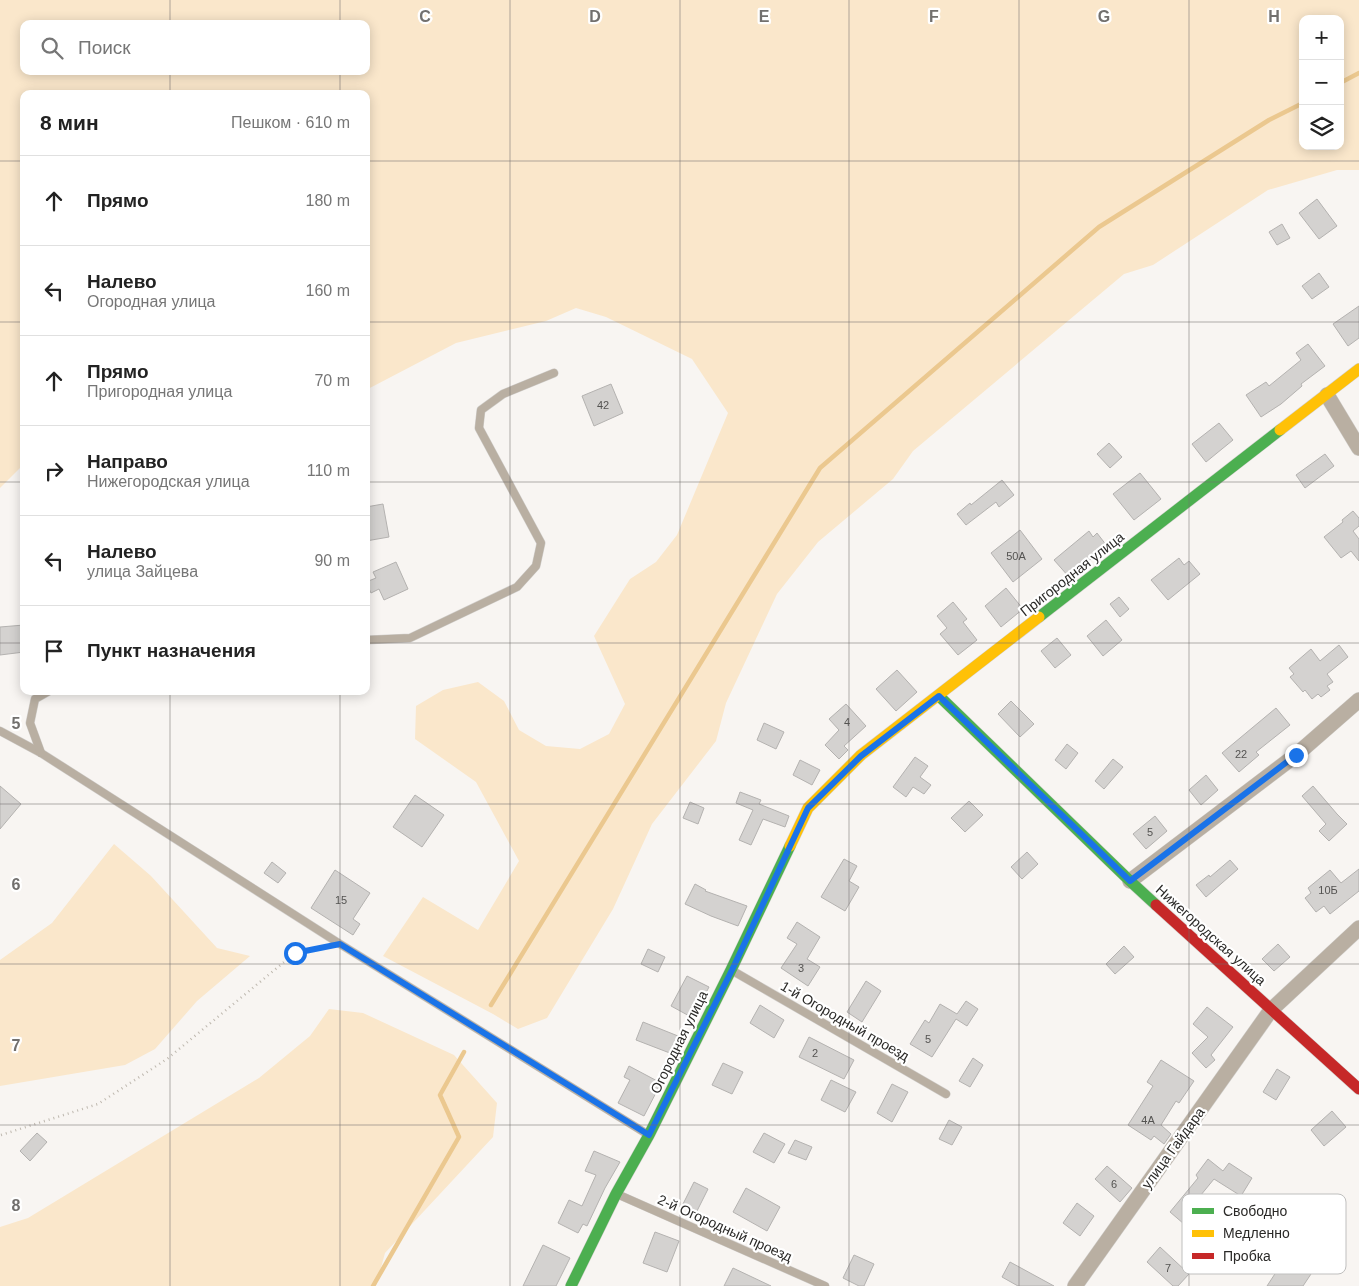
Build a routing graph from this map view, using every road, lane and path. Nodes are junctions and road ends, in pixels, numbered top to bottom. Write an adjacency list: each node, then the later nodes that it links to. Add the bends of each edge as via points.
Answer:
1 (1359, 369): 3 (street, Пригородная улица)
2 (554, 373): 5 (lane, via 503,394 481,410 480,428 542,544 536,566 516,587 410,638)
3 (1327, 395): 4 (street); 7 (street, Пригородная улица)
4 (1359, 448)
5 (370, 640)
6 (42, 695): 10 (lane, via 35,699 30,724)
7 (939, 696): 11 (street, Пригородная улица, via 861,756); 12 (street, Нижегородская улица)
8 (1359, 700): 12 (street, via 1296,755)
9 (0, 731): 10 (lane)
10 (41, 753): 14 (lane)
11 (808, 808): 15 (street, Огородная улица)
12 (1130, 881): 16 (street, Нижегородская улица)
13 (1359, 928): 16 (street, улица Гайдара)
14 (340, 944): 19 (path, via 295,953 167,1060 98,1104); 20 (lane)
15 (732, 970): 18 (lane, 1-й Огородный проезд); 20 (street, Огородная улица)
16 (1271, 1010): 17 (street, Нижегородская улица); 24 (street, улица Гайдара)
17 (1359, 1089)
18 (946, 1094)
19 (1, 1135)
20 (649, 1135): 21 (street, Огородная улица)
21 (616, 1194): 22 (street, Огородная улица); 23 (lane, 2-й Огородный проезд)
22 (571, 1286)
23 (825, 1286)
24 (1075, 1286)

